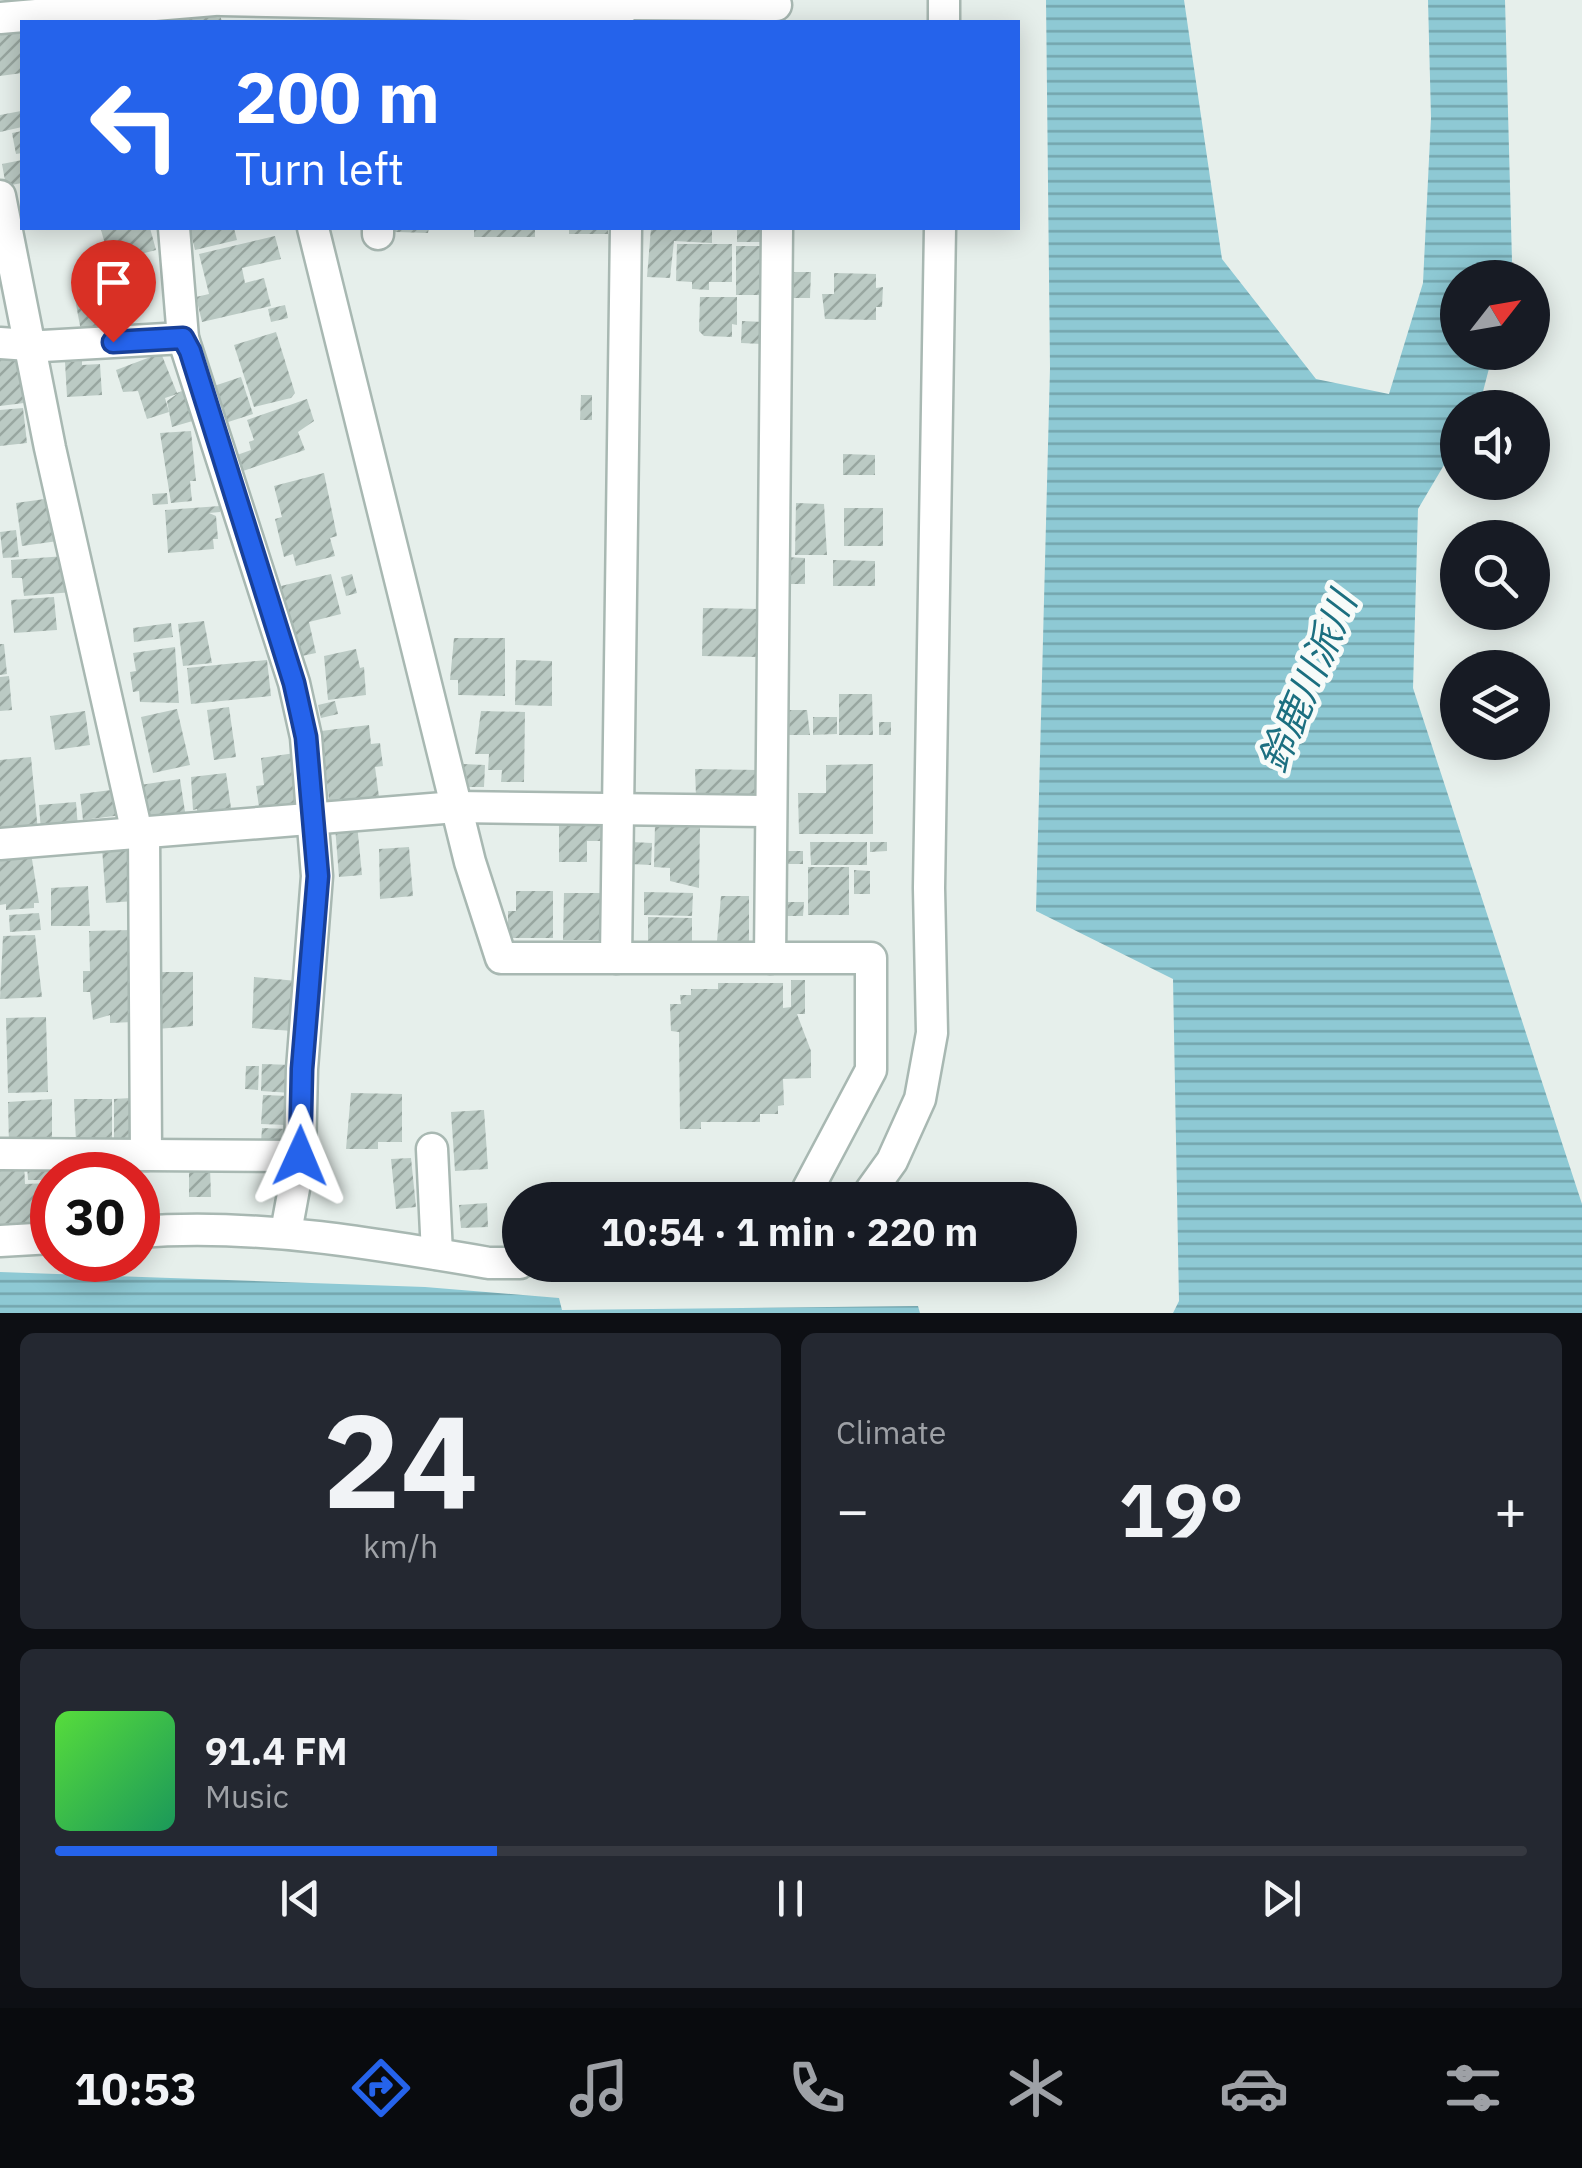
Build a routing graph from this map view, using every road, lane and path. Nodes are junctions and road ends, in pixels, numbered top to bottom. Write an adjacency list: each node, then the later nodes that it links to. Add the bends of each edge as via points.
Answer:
1 (218, 0): 2 (street); 6 (street)
2 (156, 9): 7 (street)
3 (379, 9): 4 (street); 6 (street)
4 (625, 9): 5 (street)
5 (777, 9)
6 (257, 13)
7 (0, 18)
8 (0, 196): 15 (street)
9 (174, 230): 14 (street)
10 (313, 230): 16 (street)
11 (626, 230): 17 (street)
12 (778, 230): 18 (street)
13 (940, 230): 31 (street, via 928,888 932,1033 920,1099)
14 (183, 338): 15 (street); 19 (street, via 294,683)
15 (15, 344): 20 (street)
16 (456, 807): 17 (street); 19 (street); 22 (street, via 501,958)
17 (620, 807): 18 (street); 22 (street)
18 (770, 811): 23 (street)
19 (314, 818): 20 (street); 29 (street, via 318,876)
20 (140, 832): 21 (street); 25 (street)
21 (0, 844)
22 (616, 958): 23 (street)
23 (770, 958): 30 (street, via 871,958 871,1070)
24 (432, 1149): 36 (street)
25 (146, 1152)
26 (0, 1154): 27 (street)
27 (30, 1154)
28 (160, 1155): 29 (street)
29 (300, 1156): 33 (street)
30 (812, 1182)
31 (877, 1182)
32 (160, 1231): 33 (street)
33 (286, 1232): 36 (street)
34 (30, 1239): 35 (street)
35 (0, 1241)
36 (438, 1254): 37 (street)
37 (502, 1261)

